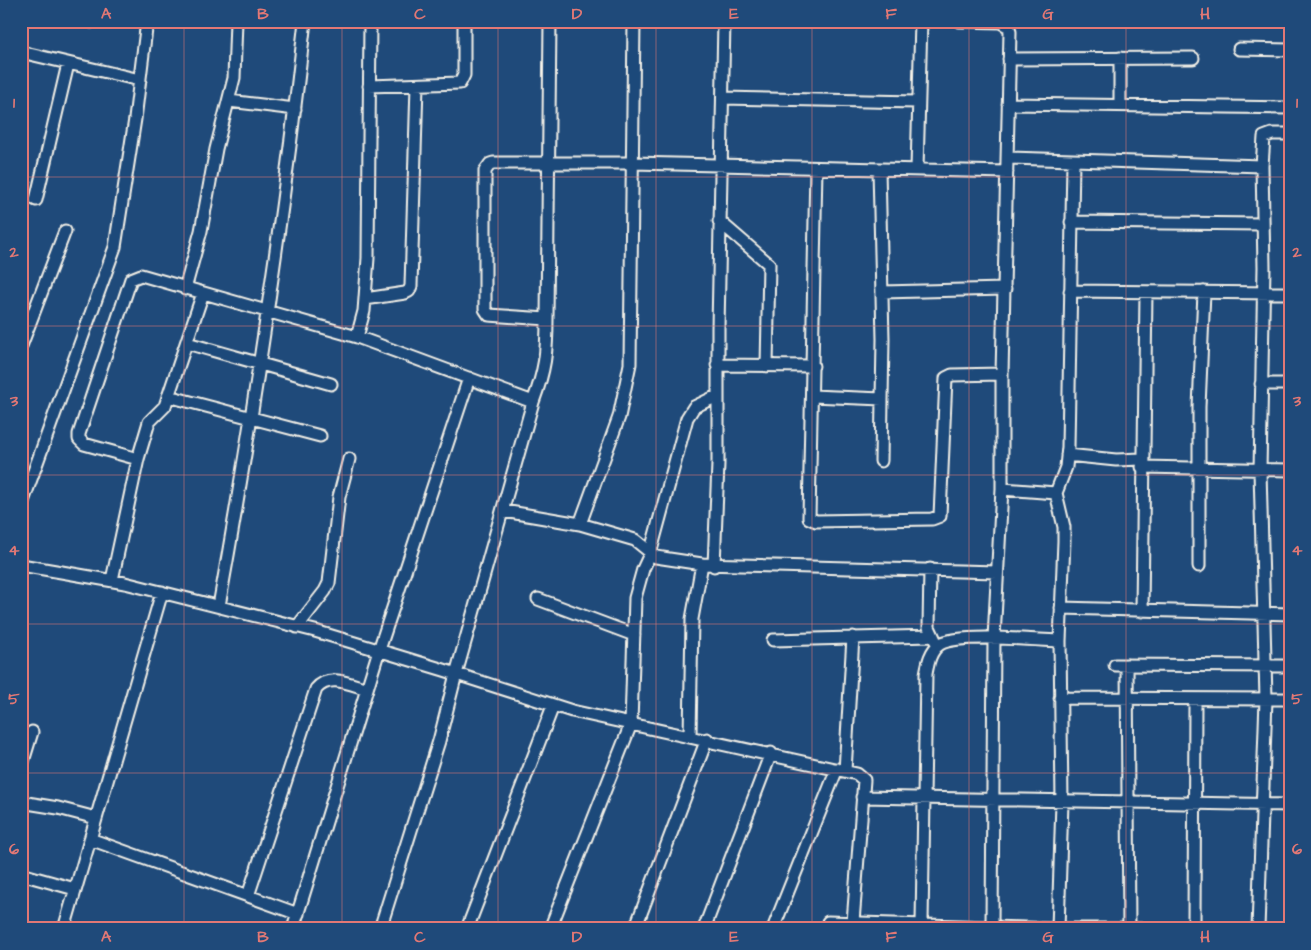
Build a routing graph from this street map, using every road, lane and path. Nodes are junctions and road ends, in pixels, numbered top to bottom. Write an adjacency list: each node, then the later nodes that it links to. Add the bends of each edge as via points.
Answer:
1 (147, 21): 18 (street)
2 (236, 21): 22 (street, via 234,78)
3 (305, 21): 26 (street)
4 (370, 21): 20 (street)
5 (464, 21): 19 (street, via 463,80 455,84)
6 (550, 21): 31 (street)
7 (634, 21): 32 (street)
8 (724, 21): 21 (street)
9 (921, 21): 23 (street)
10 (958, 21): 16 (street, via 1005,24 1010,32)
11 (1239, 49): 12 (street)
12 (1290, 50)
13 (21, 52): 17 (street)
14 (1120, 58): 15 (street); 16 (street); 25 (street)
15 (1193, 58)
16 (1009, 59): 24 (street)
17 (68, 64): 18 (street); 39 (street)
18 (140, 80): 85 (street, via 115,247)
19 (417, 85): 20 (street); 53 (street, via 411,286 405,293)
20 (369, 86): 53 (street)
21 (723, 98): 23 (street); 34 (street)
22 (229, 101): 26 (street); 44 (street)
23 (917, 102): 37 (street)
24 (1008, 104): 25 (street); 29 (street)
25 (1120, 104): 27 (street)
26 (295, 108): 54 (street)
27 (1290, 108)
28 (1290, 134): 33 (street, via 1264,137)
29 (1007, 158): 30 (street); 38 (street)
30 (1073, 161): 33 (street); 41 (street)
31 (549, 163): 32 (street); 55 (street); 55 (street, via 493,164 485,171 486,313)
32 (633, 163): 34 (street); 87 (street, via 630,364 619,417)
33 (1262, 166): 42 (street)
34 (720, 167): 35 (street); 40 (street)
35 (816, 168): 36 (street); 62 (street)
36 (880, 169): 37 (street); 47 (street)
37 (917, 170): 38 (street)
38 (1007, 172): 45 (street)
39 (36, 200)
40 (719, 221): 60 (street); 61 (street, via 770,267)
41 (1071, 222): 42 (street); 46 (street)
42 (1262, 224): 51 (street)
43 (65, 231): 58 (street)
44 (185, 289): 50 (street); 76 (street, via 141,275 131,279 80,429 79,438 84,444)
45 (1005, 289): 47 (street); 63 (street)
46 (1070, 291): 48 (street); 75 (street)
47 (882, 292): 71 (street)
48 (1146, 292): 49 (street); 79 (street)
49 (1204, 292): 51 (street); 80 (street)
50 (203, 293): 54 (street); 57 (street)
51 (1264, 293): 52 (street); 66 (street)
52 (1290, 293)
53 (365, 298): 56 (street)
54 (268, 311): 56 (street); 59 (street)
55 (546, 319): 72 (street, via 545,366)
56 (357, 337): 64 (street)
57 (187, 343): 59 (street); 68 (street)
58 (21, 346)
59 (259, 362): 65 (street); 73 (street)
60 (717, 365): 61 (street); 69 (street)
61 (767, 366): 62 (street)
62 (812, 366): 70 (street)
63 (1002, 374): 70 (street, via 952,375 946,378 942,512 932,519 816,521 809,518); 83 (street)
64 (469, 378): 72 (street); 110 (street)
65 (331, 384)
66 (1261, 384): 67 (street); 81 (street)
67 (1290, 384)
68 (168, 396): 73 (street); 76 (street, via 162,410 149,422)
69 (717, 396): 88 (street, via 701,402 690,412); 91 (street)
70 (812, 396): 71 (street)
71 (882, 399): 78 (street)
72 (533, 402): 86 (street)
73 (252, 417): 74 (street); 98 (street)
74 (320, 436)
75 (1067, 455): 79 (street); 84 (street)
76 (138, 459): 95 (street)
77 (349, 459): 103 (street, via 339,497 328,583)
78 (881, 461)
79 (1142, 463): 80 (street); 100 (street)
80 (1199, 469): 81 (street); 92 (street)
81 (1260, 470): 82 (street); 101 (street)
82 (1290, 470)
83 (1002, 489): 84 (street); 94 (street)
84 (1056, 493): 99 (street, via 1064,527)
85 (21, 507)
86 (504, 511): 87 (street); 115 (street)
87 (580, 524): 88 (street, via 635,540 642,543)
88 (650, 554): 89 (street); 104 (street, via 635,598)
89 (702, 564): 91 (street); 125 (street, via 692,620)
90 (21, 565): 95 (street)
91 (714, 566): 93 (street)
92 (1199, 566)
93 (930, 569): 94 (street); 108 (street, via 929,619)
94 (997, 572): 106 (street)
95 (112, 580): 96 (street)
96 (162, 592): 98 (street); 139 (street)
97 (538, 599): 104 (street)
98 (219, 606): 103 (street)
99 (1061, 608): 100 (street); 109 (street)
100 (1142, 611): 101 (street)
101 (1262, 613): 102 (street); 113 (street)
102 (1290, 614)
103 (297, 627): 110 (street)
104 (634, 635): 123 (street)
105 (853, 637): 107 (street); 108 (street); 129 (street)
106 (994, 638): 108 (street); 109 (street); 132 (street)
107 (773, 640)
108 (935, 641): 131 (street, via 926,674)
109 (1060, 641): 117 (street)
110 (379, 650): 115 (street); 116 (street)
111 (1115, 665): 112 (street)
112 (1127, 665): 113 (street); 118 (street)
113 (1265, 665): 114 (street); 119 (street)
114 (1290, 666)
115 (456, 674): 122 (street); 153 (street, via 439,741)
116 (366, 689): 143 (street, via 334,680 321,683 316,689); 144 (street)
117 (1060, 698): 118 (street); 134 (street)
118 (1128, 699): 121 (street); 135 (street)
119 (1266, 699): 120 (street); 121 (street); 137 (street)
120 (1290, 699)
121 (1195, 700): 136 (street)
122 (553, 706): 123 (street); 154 (street)
123 (631, 724): 125 (street); 155 (street)
124 (32, 732): 128 (street)
125 (690, 736): 126 (street)
126 (707, 740): 127 (street); 156 (street)
127 (771, 754): 129 (street); 157 (street)
128 (21, 768)
129 (841, 770): 130 (street, via 863,778); 158 (street)
130 (862, 797): 131 (street); 146 (street)
131 (923, 798): 132 (street); 147 (street)
132 (994, 800): 134 (street); 148 (street)
133 (21, 802): 139 (street)
134 (1062, 802): 135 (street); 159 (street)
135 (1127, 802): 136 (street); 150 (street)
136 (1195, 803): 137 (street); 162 (street)
137 (1262, 805): 138 (street); 163 (street)
138 (1290, 805)
139 (96, 818): 140 (street)
140 (90, 839): 142 (street); 143 (street)
141 (21, 874): 142 (street)
142 (75, 888): 151 (street)
143 (248, 896): 144 (street)
144 (298, 914): 152 (street)
145 (828, 922): 146 (street)
146 (853, 922): 147 (street)
147 (922, 923): 148 (street)
148 (992, 926): 149 (street)
149 (1019, 928): 159 (street)
150 (1130, 928): 160 (street); 161 (street)
151 (64, 929)
152 (293, 929)
153 (380, 929)
154 (467, 929)
155 (550, 929)
156 (635, 929)
157 (704, 929)
158 (773, 929)
159 (1058, 929): 160 (street)
160 (1067, 929)
161 (1141, 929)
162 (1194, 929)
163 (1258, 929)

